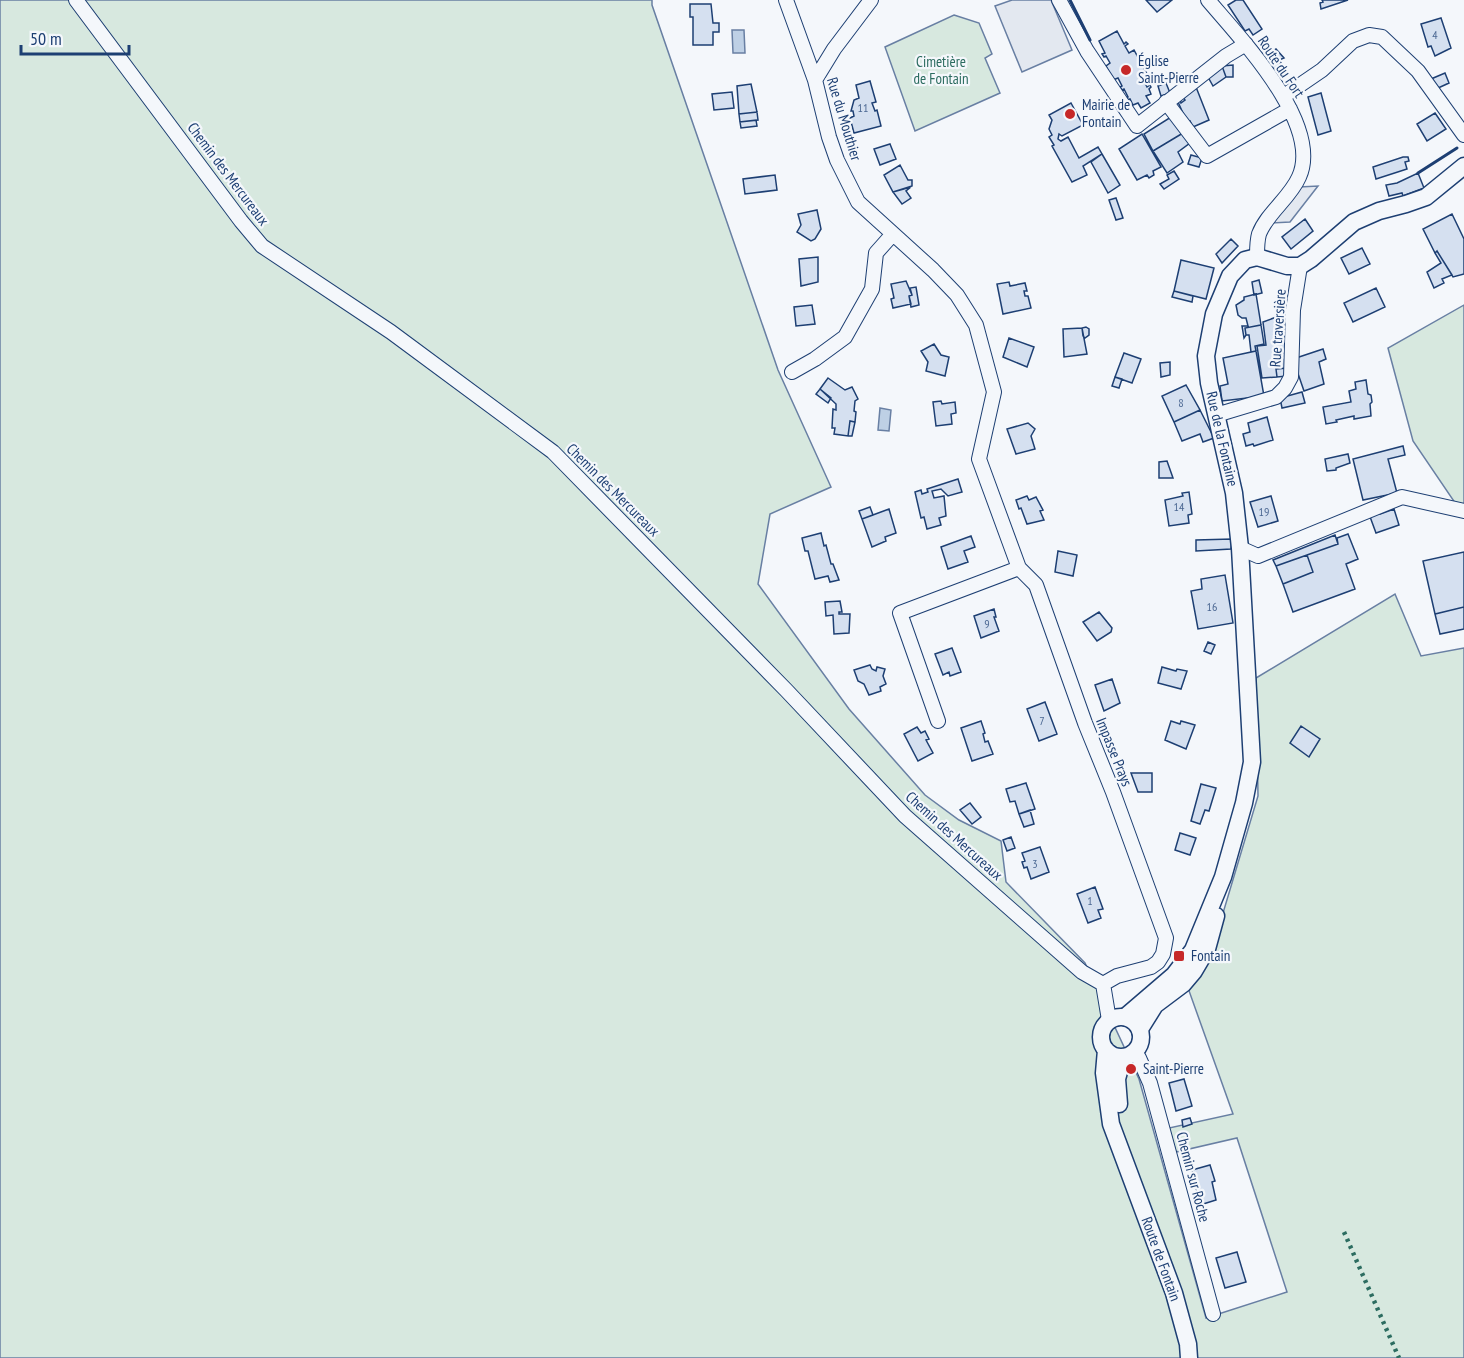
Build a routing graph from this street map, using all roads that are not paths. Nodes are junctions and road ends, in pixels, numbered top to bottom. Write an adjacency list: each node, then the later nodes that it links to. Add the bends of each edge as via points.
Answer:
1 (76, 0): 24 (street, Chemin des Mercureaux, via 262,246 391,332 553,452 905,816 1082,972)
2 (786, 0): 7 (street, Rue du Mouthier)
3 (871, 0): 7 (street)
4 (1059, 0): 9 (street, via 1087,51 1137,126)
5 (1208, 0): 6 (street, Route du Fort)
6 (1246, 44): 8 (street, Route du Fort); 9 (street)
7 (815, 80): 13 (street, Rue du Mouthier, via 837,160 858,202)
8 (1284, 96): 10 (street, Route du Fort); 11 (street, via 1322,70 1353,40 1369,35 1382,37 1418,71)
9 (1166, 102): 10 (street, via 1207,156)
10 (1290, 109): 14 (street, Route du Fort, via 1304,144 1304,162 1299,178 1260,232)
11 (1464, 135)
12 (1464, 166): 15 (street, via 1425,197 1354,222)
13 (892, 235): 16 (street, via 876,253 872,289 845,337); 18 (street, Rue du Mouthier, via 957,295 975,325 994,392)
14 (1257, 257): 15 (street); 17 (street, Rue de la Fontaine, via 1245,260 1230,276 1214,314 1206,356)
15 (1300, 266): 17 (street, Rue traversière, via 1293,310 1291,377 1276,397)
16 (792, 372)
17 (1216, 415): 20 (street, Rue de la Fontaine, via 1234,493)
18 (979, 459): 21 (street, Impasse Prays)
19 (1464, 511): 20 (street, via 1402,497 1258,556)
20 (1240, 548): 23 (street, Rue de la Fontaine, via 1252,762)
21 (1019, 568): 22 (street, via 900,613); 24 (street, Impasse Prays, via 1036,585 1166,938 1158,962)
22 (938, 721)
23 (1223, 877): 25 (street, Rue de la Fontaine, via 1193,950 1173,975); 26 (street, Rue de la Fontaine, via 1222,897 1206,949 1194,971 1155,1005)
24 (1103, 984): 25 (street)
25 (1117, 1019): 26 (street); 27 (street, via 1101,1031)
26 (1140, 1029): 28 (street, via 1140,1043)
27 (1106, 1050): 28 (street, via 1116,1056); 29 (street, Route de Fontain, via 1104,1073 1111,1124)
28 (1128, 1055): 29 (street, Route de Fontain, via 1117,1079); 30 (street, Chemin sur Roche, via 1139,1058 1150,1083)
29 (1125, 1161): 31 (street, Route de Fontain, via 1174,1293)
30 (1213, 1314)
31 (1189, 1358)

